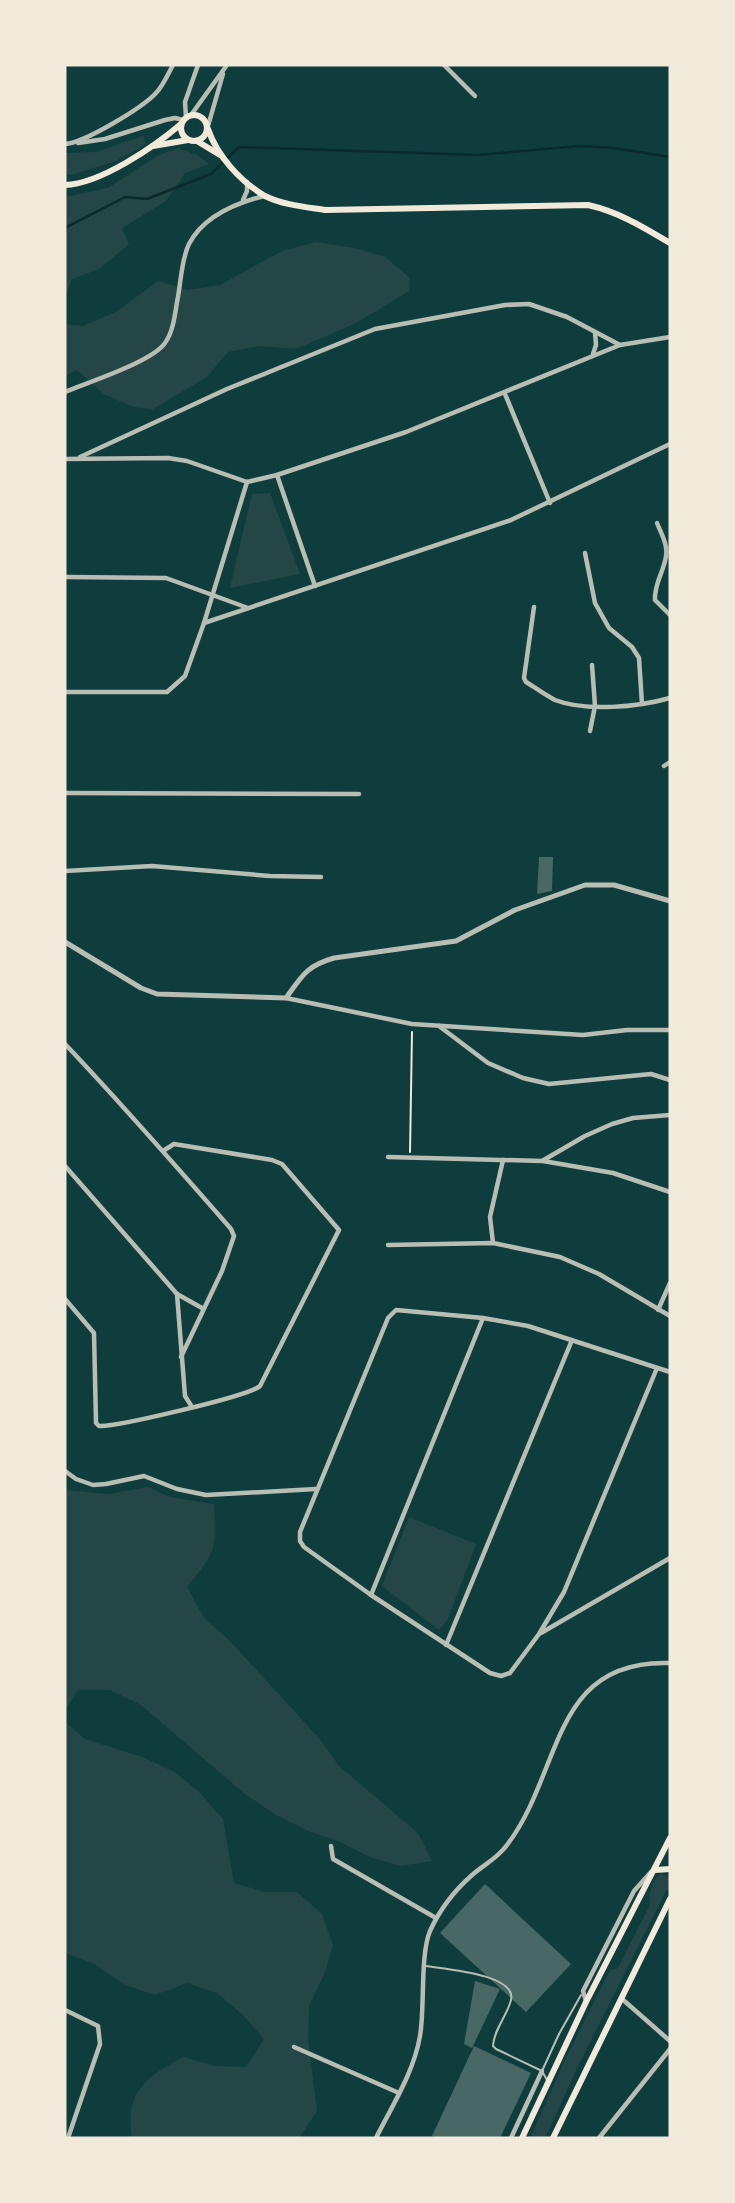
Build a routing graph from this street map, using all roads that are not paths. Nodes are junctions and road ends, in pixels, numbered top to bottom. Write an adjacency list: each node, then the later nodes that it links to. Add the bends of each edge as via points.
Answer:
1 (173, 65): 11 (street, via 156,93)
2 (198, 65): 6 (street, via 185,102)
3 (444, 65): 5 (street)
4 (226, 67): 6 (street); 7 (street)
5 (475, 96)
6 (185, 119): 7 (main road, via 204,118); 8 (main road, via 182,133); 11 (street); 12 (main road)
7 (208, 128): 9 (main road); 13 (main road)
8 (188, 140): 9 (main road); 12 (main road)
9 (197, 141): 13 (main road)
10 (65, 144): 11 (street)
11 (73, 144)
12 (152, 146): 15 (main road, via 102,177)
13 (222, 157): 14 (main road)
14 (247, 181): 16 (main road); 17 (street)
15 (65, 185)
16 (265, 196): 17 (street); 18 (main road, via 325,210 589,205 621,215)
17 (242, 201): 23 (street, via 209,220 188,246 166,342 154,355)
18 (670, 243)
19 (595, 331): 21 (street); 22 (street); 27 (street, via 529,304 375,329)
20 (670, 337): 21 (street)
21 (620, 345): 22 (street)
22 (593, 354): 24 (street)
23 (65, 393)
24 (505, 394): 28 (street); 30 (street)
25 (670, 444): 30 (street)
26 (65, 459): 27 (street)
27 (76, 459): 29 (street, via 168,458)
28 (276, 475): 29 (street); 34 (street)
29 (247, 482): 35 (street)
30 (550, 503): 34 (street)
31 (657, 523): 38 (street, via 666,557 654,588 655,600)
32 (584, 553): 43 (street, via 595,603 610,628 639,658)
33 (65, 577): 35 (street, via 166,579)
34 (315, 586): 37 (street)
35 (211, 594): 37 (street); 39 (street)
36 (534, 607): 44 (street, via 524,678 555,700)
37 (249, 609): 39 (street)
38 (670, 615)
39 (204, 623): 41 (street, via 185,676 167,692)
40 (592, 664): 44 (street)
41 (65, 692)
42 (670, 698): 43 (street)
43 (642, 704): 44 (street)
44 (595, 706): 45 (street)
45 (590, 731)
46 (670, 762): 47 (street)
47 (664, 766)
48 (65, 793): 49 (street)
49 (359, 794)
50 (65, 871): 51 (street, via 152,866)
51 (321, 877)
52 (670, 901): 54 (street, via 614,885 586,885 516,910 456,941 317,963)
53 (65, 942): 54 (street, via 141,989 157,994)
54 (286, 998): 55 (street, via 412,1024)
55 (439, 1025): 56 (street, via 583,1035); 58 (street, via 488,1063 523,1078 549,1084 651,1074)
56 (670, 1030)
57 (65, 1044): 60 (street)
58 (670, 1080)
59 (670, 1115): 63 (street, via 612,1125)
60 (163, 1150): 71 (street, via 234,1236); 81 (street, via 174,1144 282,1164 339,1230 260,1386)
61 (388, 1157): 62 (street)
62 (503, 1160): 63 (street); 66 (street, via 490,1217)
63 (542, 1161): 65 (street, via 613,1173)
64 (65, 1166): 69 (street)
65 (670, 1192)
66 (493, 1243): 67 (street); 72 (street, via 560,1257 599,1274)
67 (388, 1245)
68 (670, 1283): 72 (street)
69 (177, 1294): 71 (street); 75 (street)
70 (65, 1299): 81 (street, via 94,1333 96,1423 103,1427)
71 (202, 1308): 76 (street)
72 (658, 1310): 73 (street)
73 (670, 1316)
74 (484, 1318): 77 (street); 83 (street, via 391,1313); 85 (street)
75 (180, 1327): 76 (street); 78 (street)
76 (192, 1332): 78 (street)
77 (572, 1340): 79 (street); 87 (street)
78 (181, 1357): 81 (street, via 185,1396)
79 (657, 1368): 80 (street); 86 (street, via 564,1592)
80 (670, 1372)
81 (192, 1407)
82 (65, 1471): 83 (street, via 93,1485 144,1476 206,1494)
83 (316, 1489): 85 (street, via 300,1541)
84 (670, 1558): 86 (street)
85 (371, 1595): 87 (street)
86 (539, 1634): 87 (street, via 510,1673 501,1676)
87 (446, 1645)
88 (670, 1663): 94 (street, via 647,1662 593,1684 573,1707 508,1845 465,1882)
89 (670, 1839): 92 (main road)
90 (331, 1846): 94 (street, via 333,1859)
91 (670, 1869): 92 (main road)
92 (655, 1870): 96 (street, via 634,1891); 98 (main road)
93 (670, 1899): 97 (main road)
94 (436, 1918): 95 (street)
95 (425, 1966): 103 (lane, via 474,1974 509,1988 511,2001 493,2042 496,2049); 105 (street, via 419,2040)
96 (583, 1991): 98 (street); 103 (lane)
97 (620, 1998): 100 (street); 110 (main road)
98 (586, 2002): 104 (main road)
99 (65, 2010): 106 (street, via 98,2026 100,2044)
100 (670, 2040)
101 (294, 2047): 105 (street)
102 (670, 2049): 111 (street)
103 (542, 2071): 104 (lane); 108 (street)
104 (548, 2081): 109 (main road)
105 (399, 2093): 107 (street)
106 (68, 2138)
107 (376, 2138)
108 (511, 2138)
109 (522, 2138)
110 (554, 2138)
111 (599, 2138)

